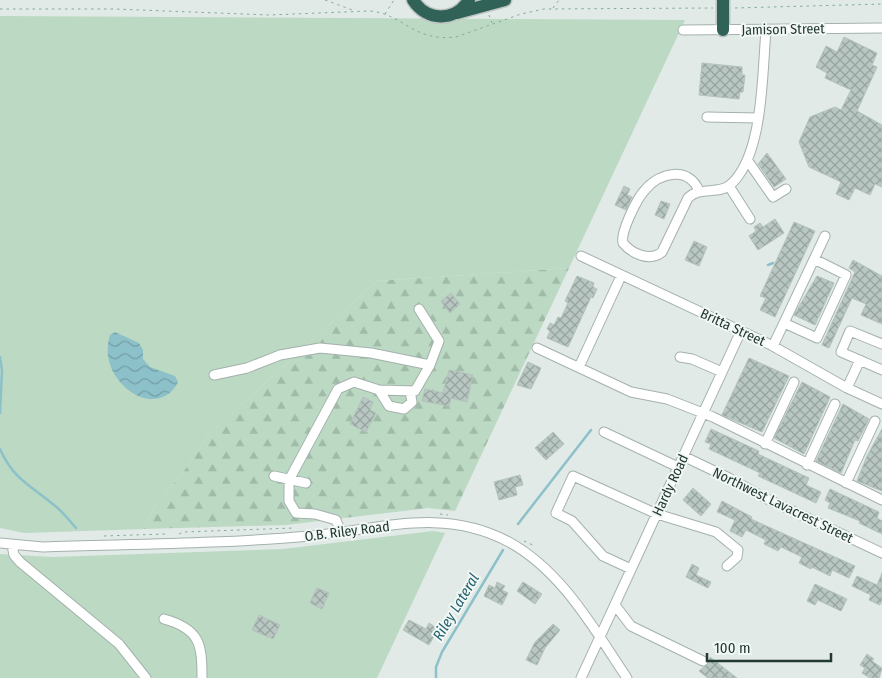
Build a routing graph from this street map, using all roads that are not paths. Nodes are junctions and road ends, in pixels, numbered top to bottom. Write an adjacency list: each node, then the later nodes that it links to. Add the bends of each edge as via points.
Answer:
1 (469, 0): 5 (highway)
2 (505, 0): 5 (highway)
3 (723, 0): 8 (highway)
4 (413, 2): 5 (highway, via 436,17)
5 (458, 13)
6 (882, 28): 9 (street, Jamison Street)
7 (683, 30): 8 (street, Jamison Street)
8 (723, 30): 9 (street, Jamison Street)
9 (766, 30): 11 (street)
10 (707, 117): 11 (street)
11 (758, 118): 12 (street)
12 (748, 160): 13 (street); 14 (street, via 773,197)
13 (729, 186): 15 (street); 16 (street)
14 (786, 189)
15 (699, 191): 15 (street, via 688,198 662,252 657,256 648,258 623,243 622,234 640,196 653,183 683,173)
16 (750, 219)
17 (825, 236): 19 (street)
18 (581, 256): 20 (street, Britta Street)
19 (814, 259): 22 (street); 22 (street, via 846,275 817,338)
20 (621, 276): 23 (street, Britta Street); 30 (street)
21 (419, 309): 29 (street, via 439,341)
22 (784, 323): 25 (street)
23 (741, 332): 25 (street, Britta Street); 32 (street, Hardy Road)
24 (882, 344): 28 (street, via 850,330 841,352)
25 (773, 346): 35 (street, Britta Street)
26 (537, 348): 30 (street)
27 (680, 357): 32 (street)
28 (860, 360): 31 (street); 35 (street)
29 (430, 365): 33 (street, via 371,353 320,348 280,355 247,368); 37 (street, via 415,391)
30 (579, 367): 40 (street, via 631,392 666,398)
31 (882, 370)
32 (722, 372): 40 (street, Hardy Road)
33 (214, 375)
34 (794, 382): 43 (street)
35 (848, 388): 39 (street, Britta Street)
36 (379, 390): 37 (street); 37 (street, via 389,406 404,409 412,402); 48 (street, via 354,382 338,389)
37 (410, 391)
38 (835, 404): 45 (street)
39 (882, 404)
40 (703, 414): 43 (street); 44 (street, Hardy Road)
41 (874, 421): 50 (street)
42 (604, 432): 46 (street)
43 (765, 444): 45 (street)
44 (683, 456): 46 (street, Hardy Road); 56 (street, Northwest Lavacrest Street)
45 (807, 465): 50 (street)
46 (678, 467): 52 (street, Hardy Road)
47 (274, 476): 48 (street)
48 (289, 480): 49 (street); 53 (street, via 289,501 296,513 336,520)
49 (306, 483)
50 (846, 483): 51 (street)
51 (882, 500)
52 (657, 514): 57 (street, via 716,532 738,550 737,557); 58 (street, Hardy Road); 58 (street, via 573,476 556,513 572,521 603,556)
53 (341, 532): 55 (street, O.B. Riley Road, via 120,544); 61 (street, O.B. Riley Road, via 432,522 458,524 492,534 524,552 553,576)
54 (0, 543): 55 (street, O.B. Riley Road)
55 (12, 545): 63 (street, via 20,562 119,644)
56 (882, 553)
57 (727, 566)
58 (631, 569): 59 (street, Hardy Road)
59 (615, 605): 61 (street, Hardy Road); 62 (street, via 631,626)
60 (164, 619): 64 (street, via 182,624 196,636 202,657)
61 (600, 638): 65 (street, Hardy Road); 66 (street, O.B. Riley Road)
62 (703, 661)
63 (146, 678)
64 (202, 678)
65 (581, 678)
66 (627, 678)

